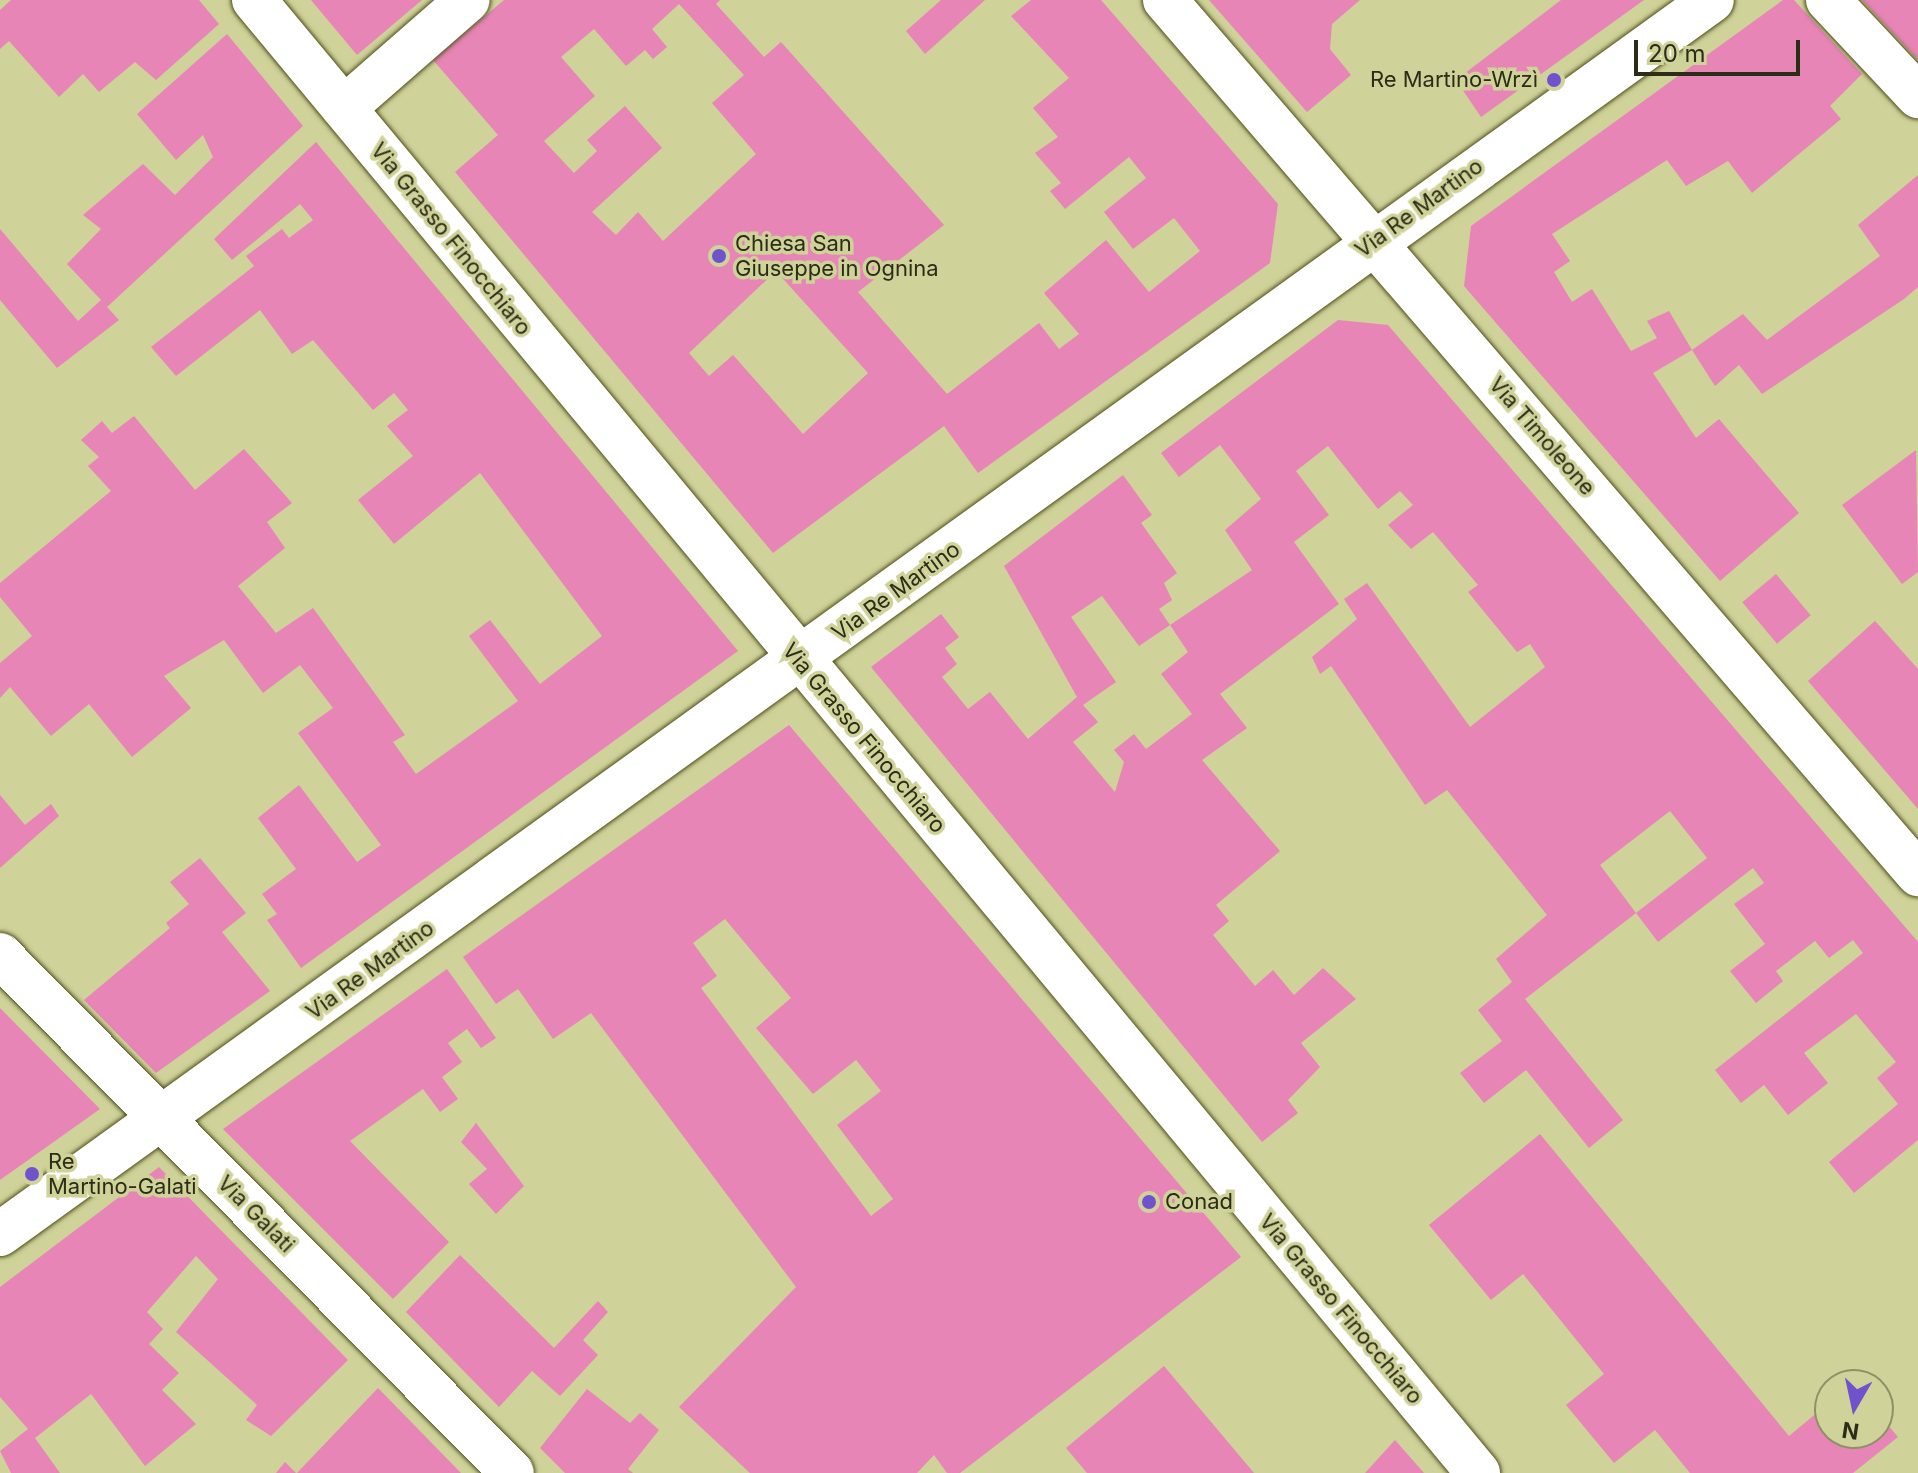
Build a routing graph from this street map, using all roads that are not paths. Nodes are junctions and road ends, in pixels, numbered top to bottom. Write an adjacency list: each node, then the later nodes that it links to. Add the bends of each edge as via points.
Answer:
1 (254, 0): 7 (street, Via Grasso Finocchiaro)
2 (468, 0): 7 (street)
3 (1165, 0): 8 (street, Via Timoleone)
4 (1712, 0): 8 (street, Via Re Martino)
5 (1828, 0): 6 (street)
6 (1918, 96)
7 (344, 108): 9 (street, Via Grasso Finocchiaro)
8 (1373, 240): 9 (street, Via Re Martino); 10 (street, Via Timoleone)
9 (800, 662): 12 (street, Via Re Martino); 15 (street, Via Grasso Finocchiaro)
10 (1918, 874)
11 (0, 955): 12 (street, Via Galati)
12 (162, 1119): 13 (street, Via Re Martino); 14 (street, Via Galati)
13 (0, 1234)
14 (512, 1473)
15 (1478, 1473)

